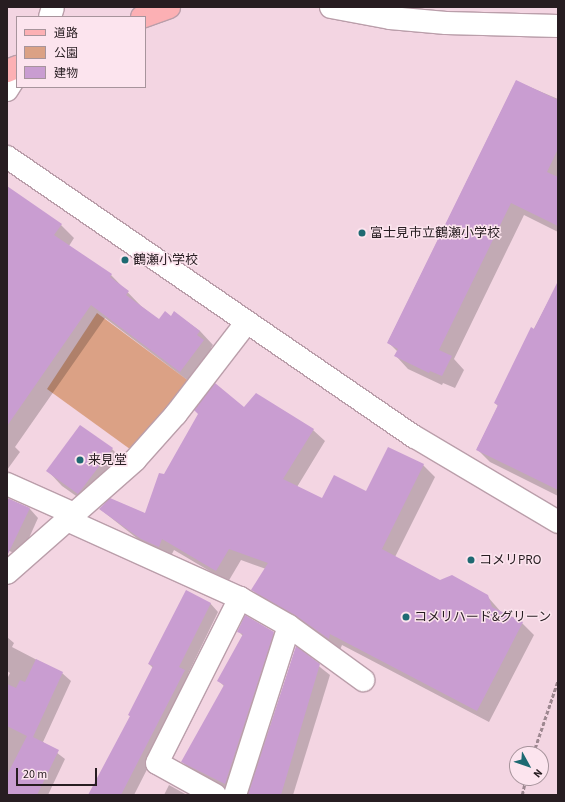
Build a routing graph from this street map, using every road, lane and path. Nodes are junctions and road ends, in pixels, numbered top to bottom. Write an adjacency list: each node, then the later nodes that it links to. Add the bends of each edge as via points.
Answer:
1 (169, 7): 3 (main road)
2 (331, 7): 4 (street, via 390,18)
3 (145, 16)
4 (558, 26)
5 (16, 76): 6 (street)
6 (7, 90)
7 (7, 157): 8 (street)
8 (246, 323): 10 (street, via 176,414 135,460); 11 (street, via 415,437)
9 (7, 484): 10 (street)
10 (70, 517): 12 (street); 13 (street)
11 (558, 522)
12 (7, 573)
13 (240, 598): 14 (street); 18 (street, via 157,763)
14 (289, 626): 15 (street); 19 (street)
15 (363, 680)
16 (558, 680): 17 (path)
17 (536, 746)
18 (215, 795)
19 (235, 795)

